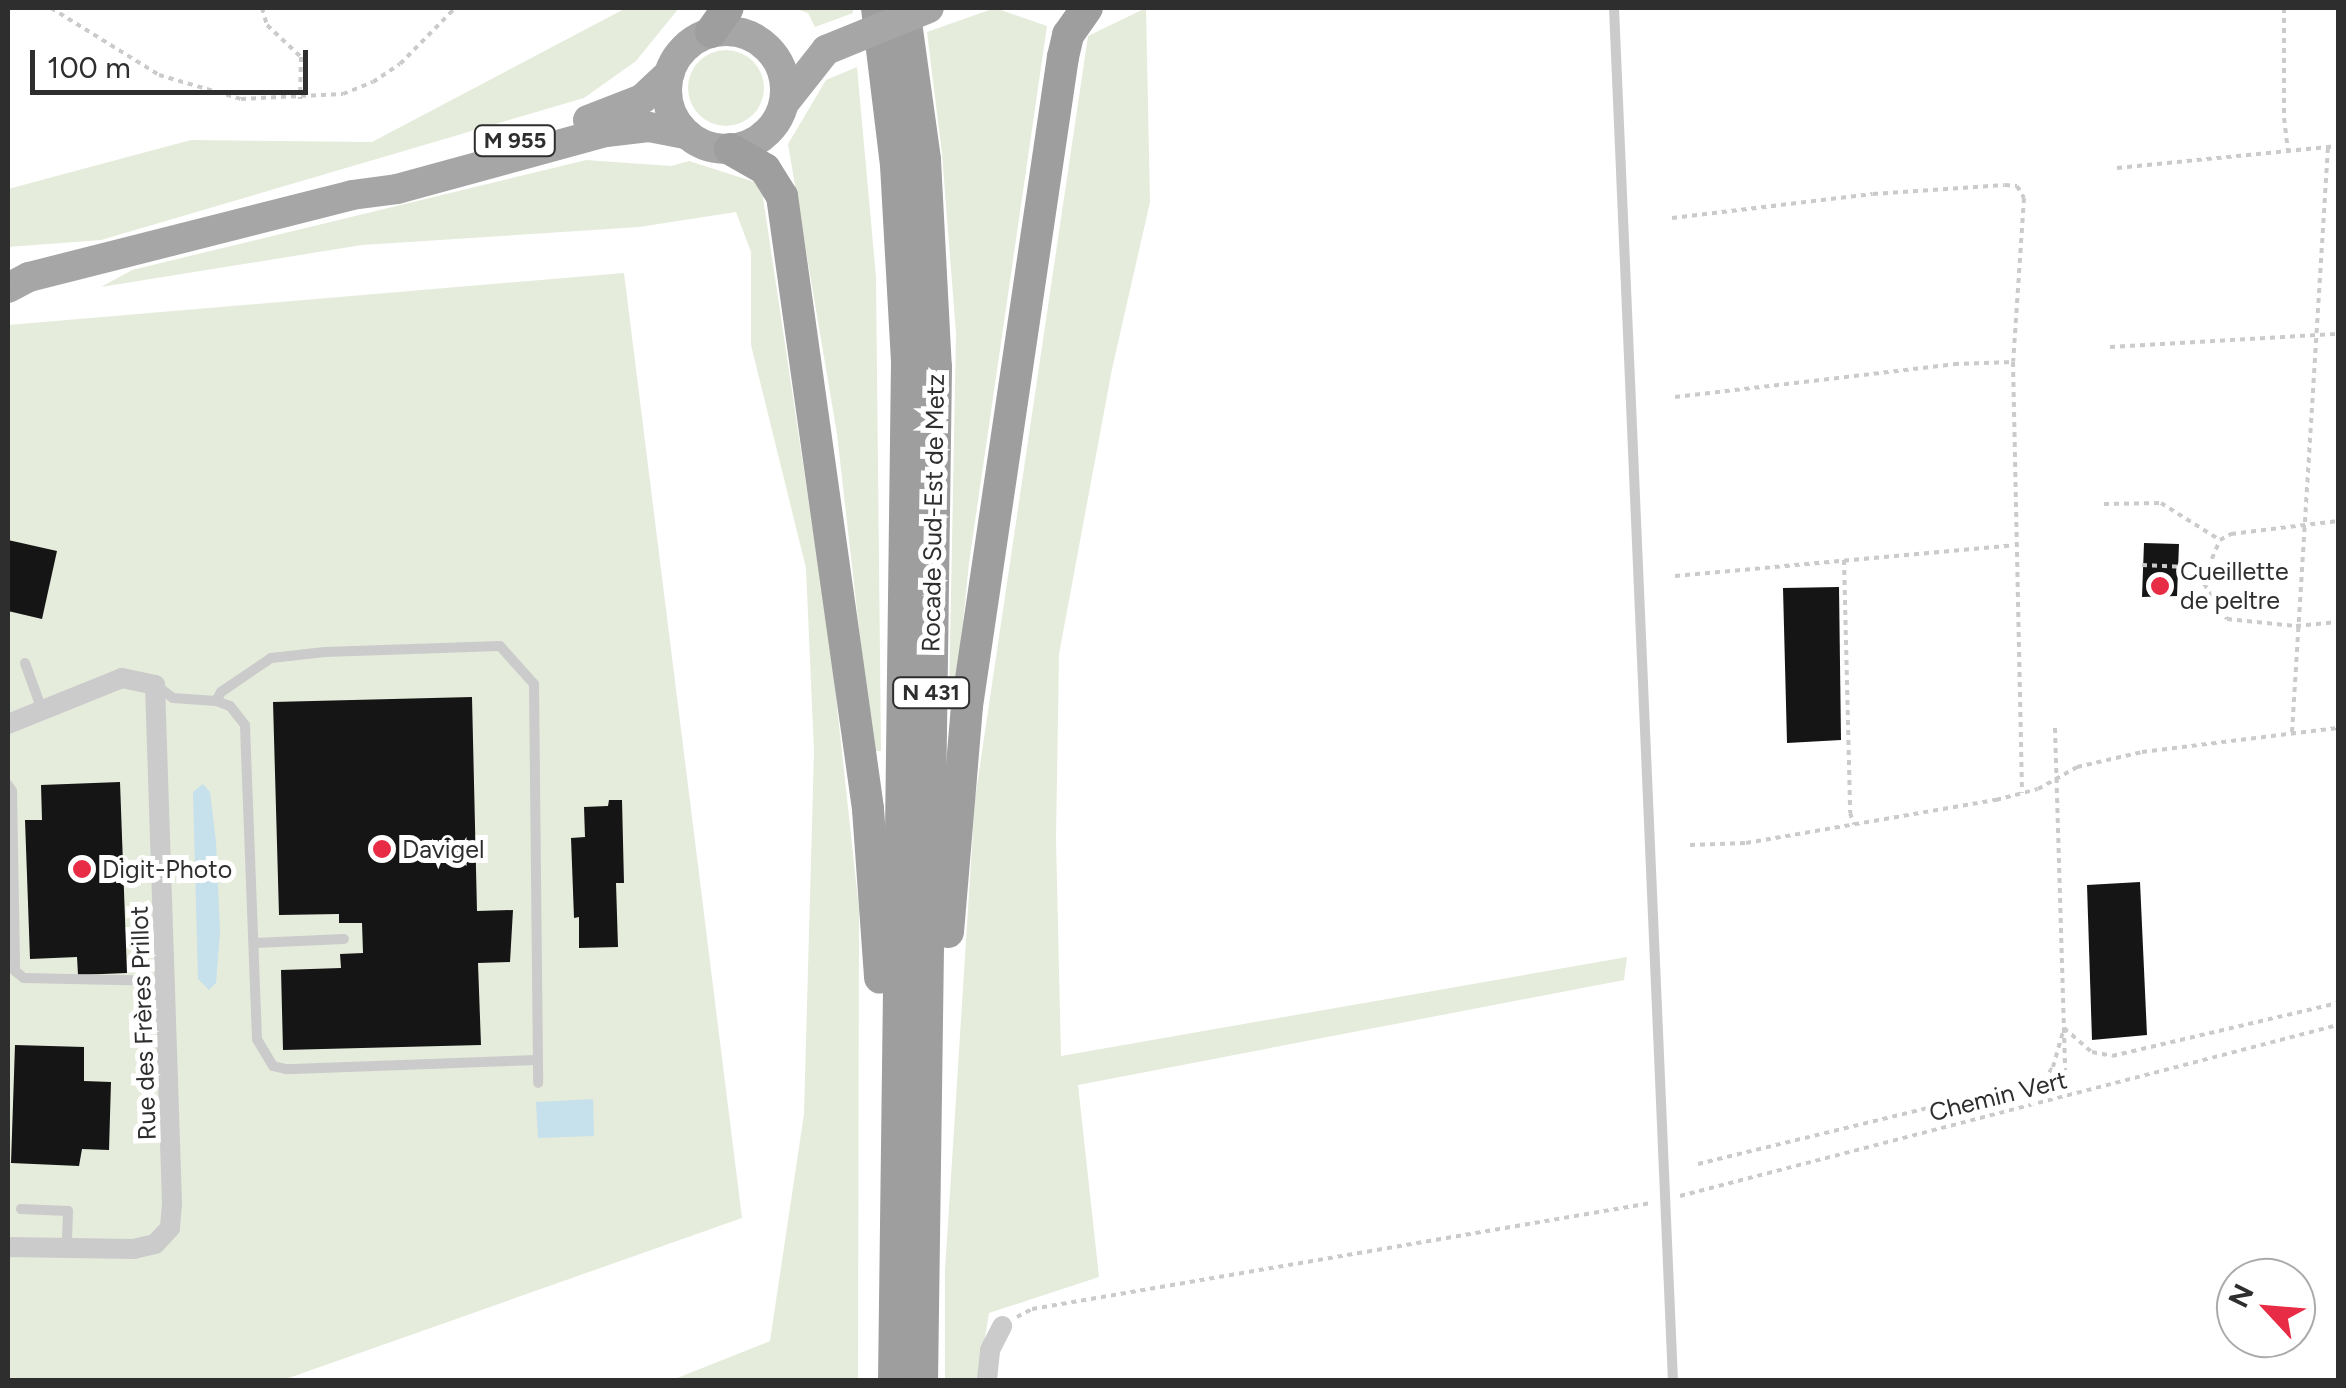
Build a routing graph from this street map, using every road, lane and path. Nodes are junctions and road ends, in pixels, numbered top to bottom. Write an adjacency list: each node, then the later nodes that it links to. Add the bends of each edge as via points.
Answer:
1 (51, 8): 14 (path, via 179,83 241,99)
2 (262, 8): 14 (path, via 268,24 300,57)
3 (455, 8): 14 (path, via 373,82 342,94)
4 (877, 8): 66 (highway, Rocade Sud-Est de Metz / N 431, via 896,165 907,362)
5 (904, 8): 66 (highway, Rocade Sud-Est de Metz / N 431, via 925,160 936,366)
6 (929, 8): 12 (main road, bridge)
7 (1087, 8): 66 (highway, via 1068,34 1063,57 966,706)
8 (1614, 8): 64 (lane)
9 (2284, 8): 20 (path)
10 (719, 20): 11 (main road); 13 (main road, via 685,47)
11 (765, 44): 12 (main road); 15 (main road, via 786,80)
12 (826, 50): 15 (main road)
13 (670, 73): 16 (main road, via 669,106); 22 (main road, M 955, via 626,107 397,175)
14 (300, 98)
15 (785, 102): 19 (main road, via 766,135)
16 (686, 134): 19 (main road); 22 (main road, M 955, via 649,127 606,132 397,189)
17 (2338, 146): 18 (path)
18 (2328, 147): 20 (path); 26 (path)
19 (730, 149): 66 (highway, via 774,180 792,253 868,809)
20 (2288, 152): 21 (path)
21 (2117, 168)
22 (352, 195): 24 (main road, M 955)
23 (1672, 218): 28 (path, via 1873,194 2017,186 2024,198)
24 (14, 281)
25 (2338, 334): 26 (path)
26 (2316, 336): 27 (path); 32 (path)
27 (2110, 347)
28 (2014, 362): 29 (path); 34 (path)
29 (1675, 396)
30 (2104, 504): 33 (path, via 2161,503)
31 (2338, 522): 32 (path)
32 (2304, 526): 33 (path); 40 (path)
33 (2220, 540): 37 (path, via 2208,568)
34 (2015, 545): 35 (path); 51 (path)
35 (1844, 560): 38 (path); 52 (path)
36 (2142, 566): 37 (path)
37 (2193, 568): 40 (path, via 2227,619)
38 (1675, 576)
39 (2338, 622): 40 (path)
40 (2298, 626): 48 (path)
41 (24, 663): 44 (lane)
42 (155, 685): 43 (lane, via 173,698); 44 (street, via 122,678); 56 (street, Rue des Frères Prillot)
43 (216, 701): 55 (lane, via 230,706 245,726); 60 (lane, via 270,658 500,646 512,658 534,684)
44 (42, 710): 45 (street)
45 (8, 724)
46 (2055, 728): 49 (path)
47 (2338, 728): 48 (path)
48 (2292, 734): 49 (path, via 2142,752)
49 (2058, 778): 51 (path); 59 (path)
50 (8, 785): 56 (lane, via 15,971 24,978)
51 (2022, 794): 52 (path)
52 (1854, 824): 53 (path, via 1746,843)
53 (1690, 845)
54 (344, 939): 55 (lane)
55 (255, 943): 60 (lane, via 257,1039 273,1066)
56 (166, 981): 68 (street, Rue des Frères Prillot, via 170,1228 155,1244 134,1249)
57 (2338, 1002): 59 (path, via 2112,1056 2092,1052)
58 (2338, 1025): 62 (path, Chemin Vert)
59 (2064, 1028): 62 (path); 63 (path, via 2043,1080)
60 (537, 1060): 61 (lane)
61 (538, 1083)
62 (2066, 1096): 64 (path, Chemin Vert)
63 (1698, 1164)
64 (1666, 1200): 69 (path, Chemin Vert, via 1032,1309); 73 (lane)
65 (21, 1209): 68 (lane, via 68,1211)
66 (910, 1215): 70 (highway, Rocade Sud-Est de Metz / N 431); 71 (highway, Rocade Sud-Est de Metz / N 431)
67 (8, 1247): 68 (street, Rue des Frères Prillot)
68 (67, 1248)
69 (1002, 1326): 72 (street, via 990,1350)
70 (894, 1380)
71 (922, 1380)
72 (987, 1380)
73 (1672, 1380)

